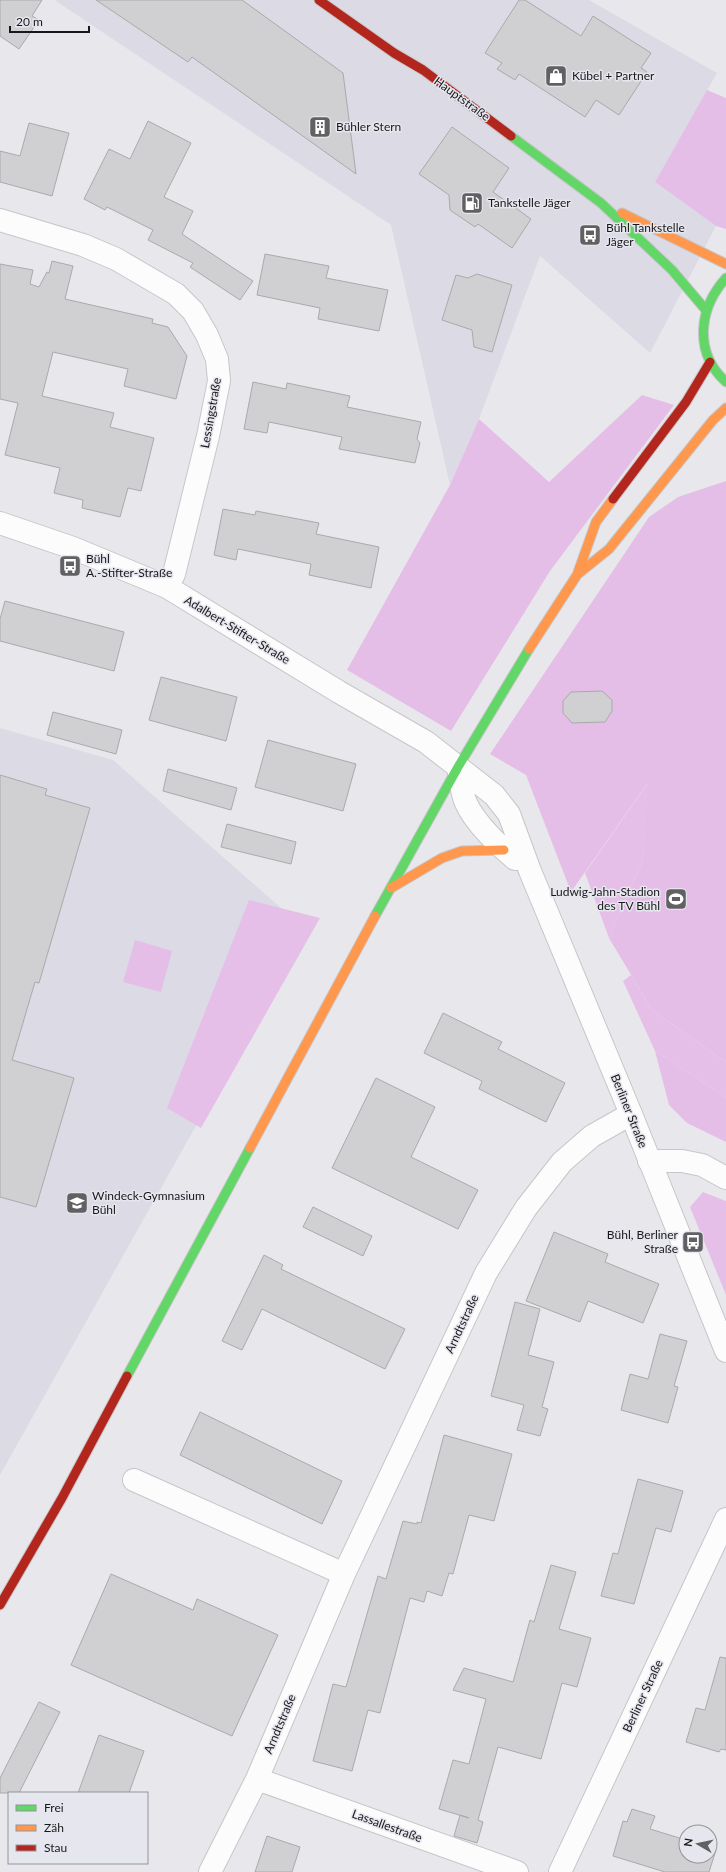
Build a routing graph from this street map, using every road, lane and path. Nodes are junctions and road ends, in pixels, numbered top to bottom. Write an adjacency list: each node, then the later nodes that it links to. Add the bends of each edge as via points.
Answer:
1 (319, 0): 2 (street, Hauptstraße, via 394,53 423,70)
2 (601, 203): 4 (street, Hauptstraße); 6 (street, Hauptstraße, via 672,270)
3 (0, 220): 12 (street, Lessingstraße, via 83,245 116,259 176,294 193,311 207,334 217,359 219,381 174,574)
4 (726, 264)
5 (726, 278): 6 (street, via 717,286)
6 (705, 309): 7 (street, via 704,345)
7 (710, 362): 8 (street); 11 (street, via 686,402 596,522)
8 (726, 382)
9 (726, 408): 11 (street, via 713,420 609,549)
10 (0, 523): 12 (street, Adalbert-Stifter-Straße, via 73,548)
11 (577, 574): 13 (street)
12 (167, 587): 13 (street, Adalbert-Stifter-Straße, via 426,742)
13 (458, 766): 14 (street, Berliner Straße, via 466,803); 15 (street, Berliner Straße, via 494,795 509,814); 16 (street)
14 (504, 850): 15 (street, Berliner Straße); 16 (street, via 462,851 442,858)
15 (530, 872): 17 (street, Berliner Straße)
16 (390, 889): 24 (street, via 66,1491)
17 (631, 1114): 18 (street, Berliner Straße); 23 (street, Arndtstraße, via 592,1136 562,1162 526,1208 486,1273)
18 (649, 1161): 19 (street, via 682,1161 702,1165); 20 (street, Berliner Straße)
19 (726, 1178)
20 (726, 1351)
21 (134, 1480): 23 (street)
22 (726, 1519): 28 (street, Berliner Straße)
23 (344, 1574): 25 (street, Arndtstraße)
24 (0, 1605)
25 (256, 1779): 26 (street, Arndtstraße); 27 (street, Lassallestraße)
26 (210, 1872)
27 (517, 1872)
28 (561, 1872)

